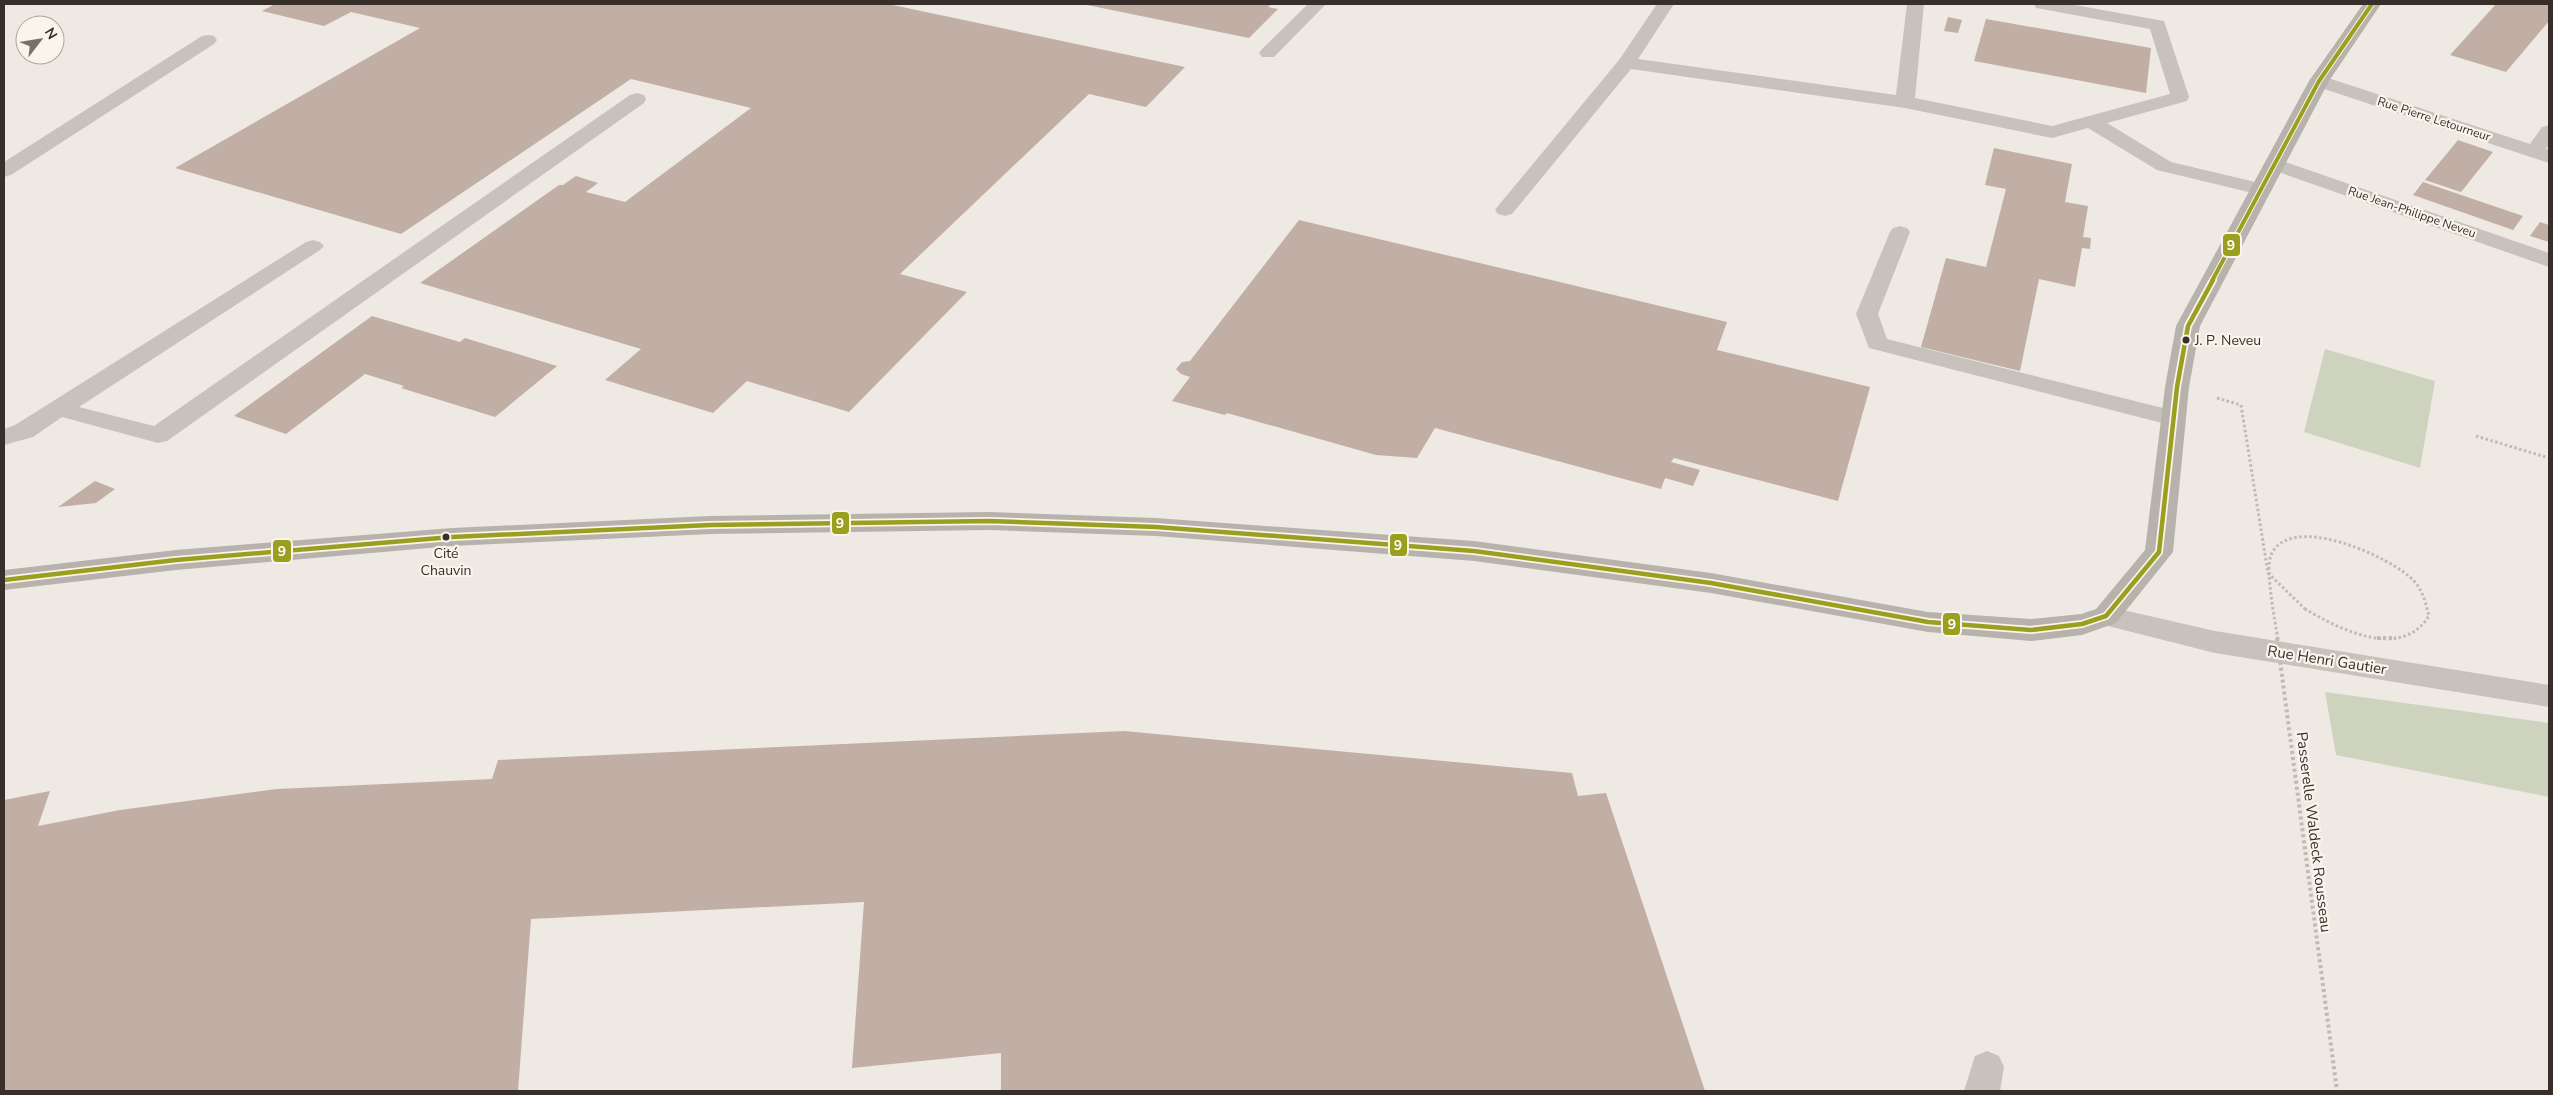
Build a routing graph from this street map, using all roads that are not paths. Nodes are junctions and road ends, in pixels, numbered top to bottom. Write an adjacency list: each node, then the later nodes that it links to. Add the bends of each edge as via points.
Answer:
1 (1317, 4): 7 (lane)
2 (1665, 4): 8 (lane)
3 (1916, 4): 11 (lane)
4 (2042, 4): 12 (lane, via 2158,25 2180,96)
5 (2369, 4): 9 (street)
6 (208, 40): 16 (lane)
7 (1268, 53)
8 (1626, 63): 11 (lane); 18 (lane)
9 (2319, 81): 14 (street, Rue Pierre Letourneur); 15 (street)
10 (637, 99): 22 (lane, via 158,435)
11 (1905, 102): 12 (lane, via 2052,132)
12 (2090, 121): 17 (lane, via 2164,166)
13 (2549, 131): 14 (street)
14 (2542, 154)
15 (2274, 164): 17 (street); 21 (street, Rue Jean-Philippe Neveu)
16 (4, 171)
17 (2261, 189): 23 (street, via 2188,326)
18 (1505, 210)
19 (1900, 232): 23 (lane, via 1867,314 1877,343)
20 (313, 246): 22 (lane)
21 (2549, 260)
22 (59, 409): 24 (lane, via 24,431)
23 (2174, 418): 26 (street, via 2158,552)
24 (4, 437)
25 (4, 580): 26 (street, via 176,560 452,537 710,525 989,521 1156,526 1474,551 1711,583 1902,618 1974,626 2058,629)
26 (2106, 616): 27 (street, Rue Henri Gautier, via 2215,642)
27 (2549, 696)

